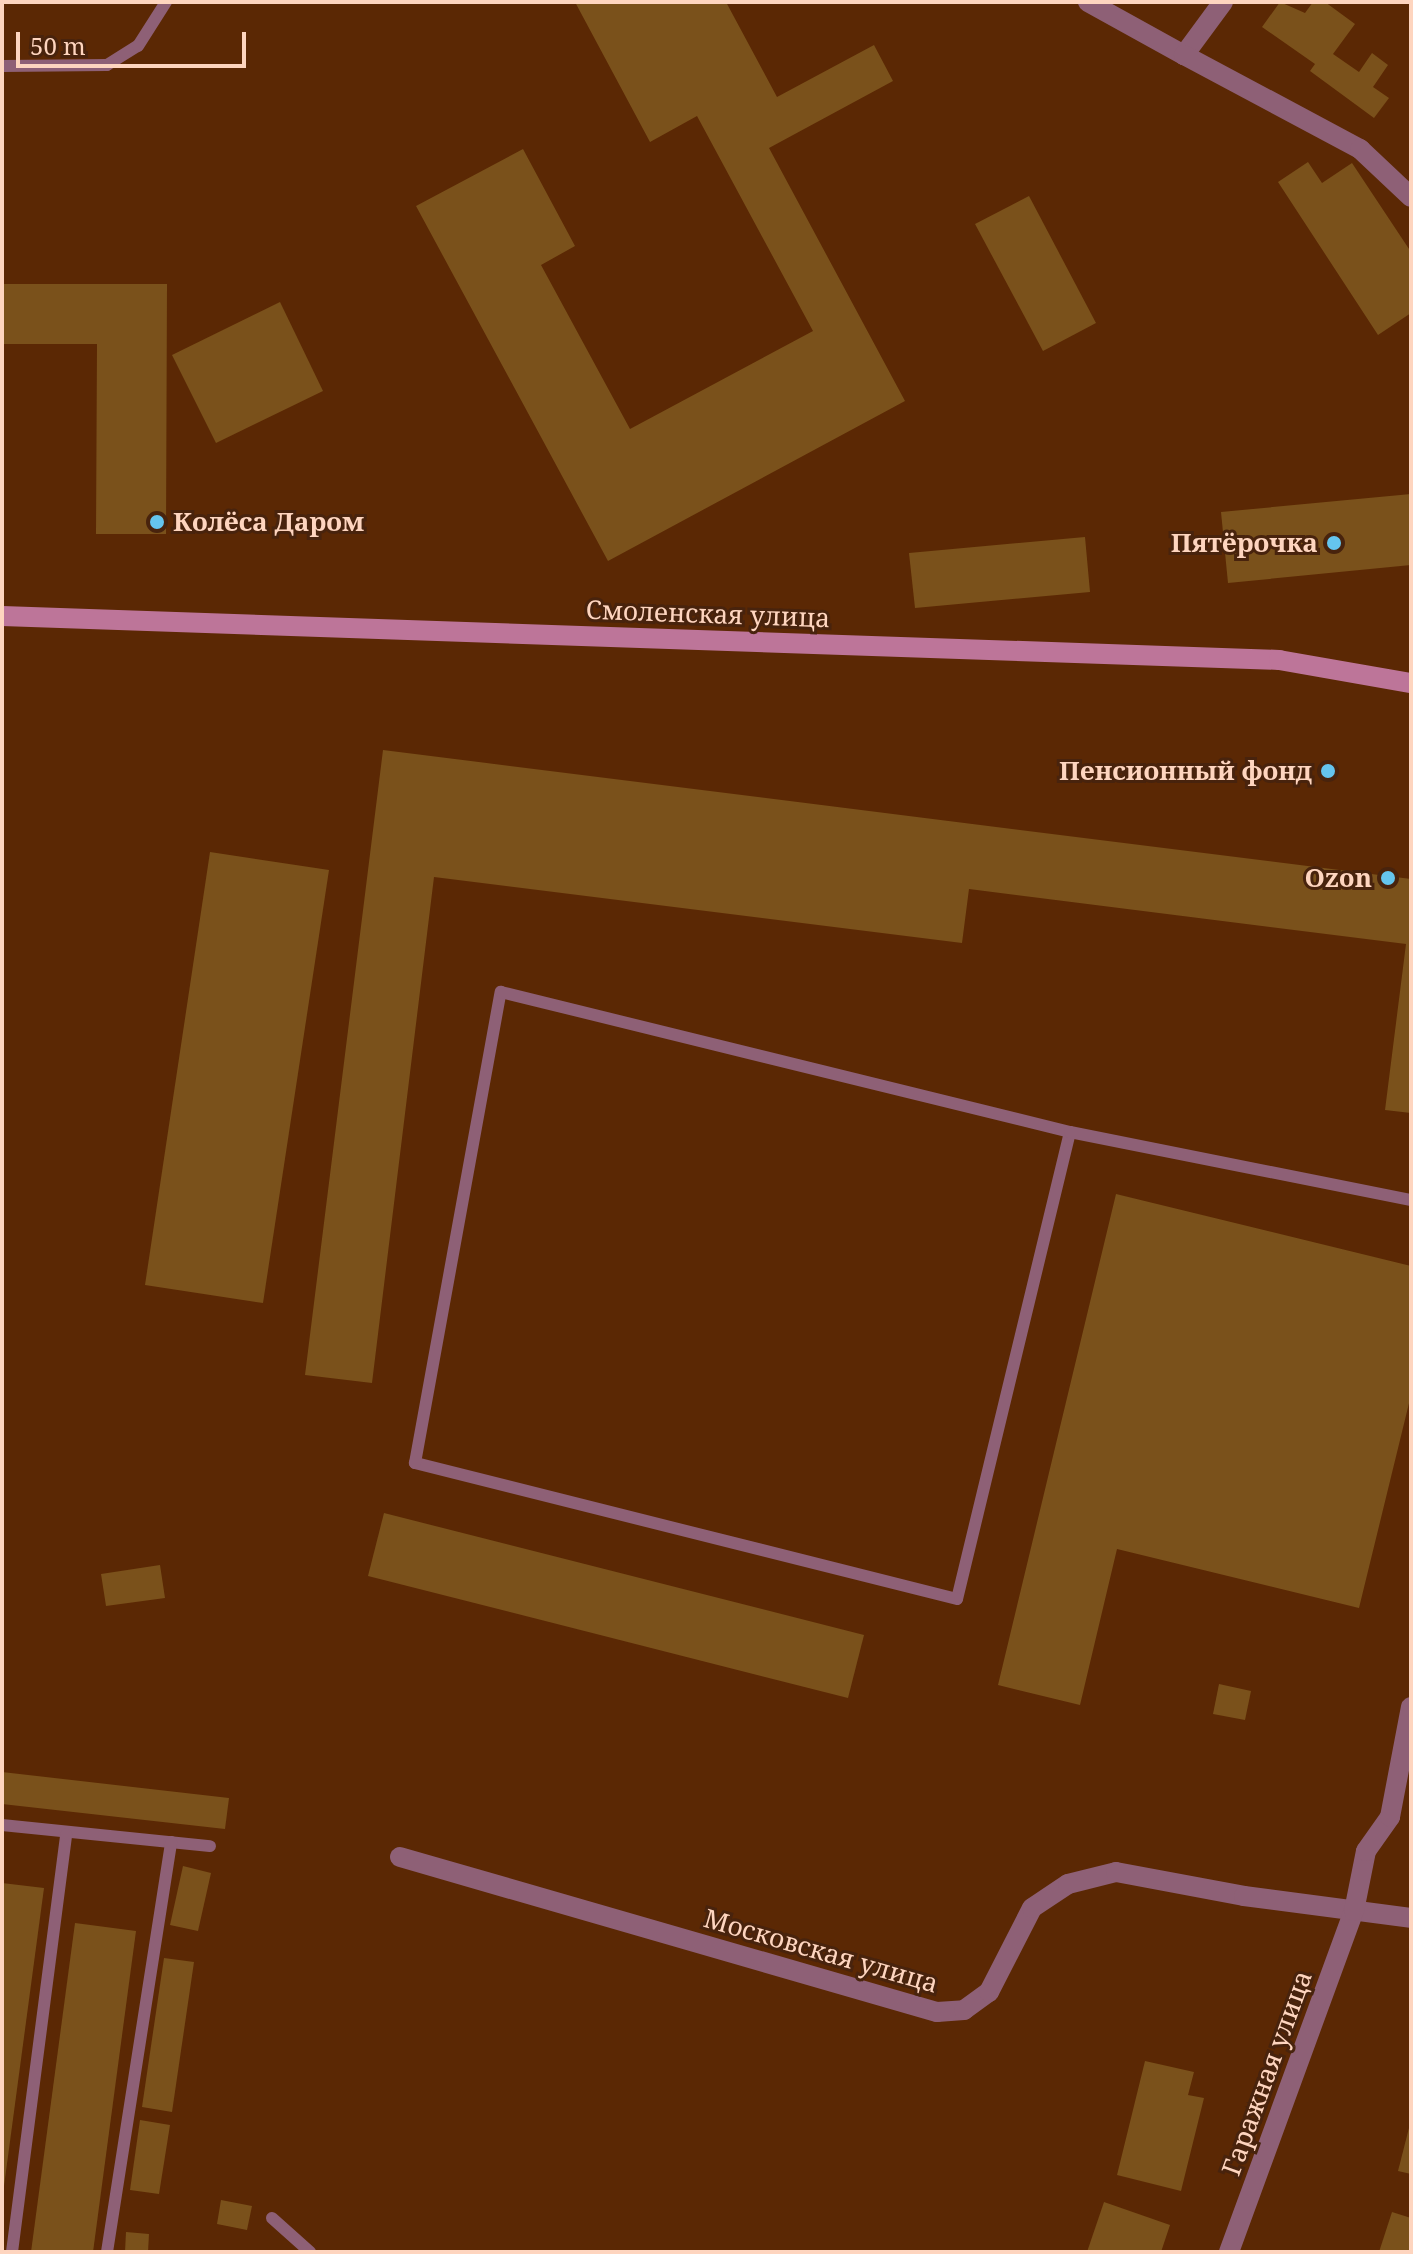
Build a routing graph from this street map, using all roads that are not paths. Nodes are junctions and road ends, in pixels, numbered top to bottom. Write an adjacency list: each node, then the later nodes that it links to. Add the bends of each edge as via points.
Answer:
1 (166, 2): 5 (lane, via 138,46 107,65)
2 (1088, 2): 4 (street)
3 (1223, 2): 4 (street)
4 (1184, 55): 6 (street, via 1360,149)
5 (2, 66)
6 (1411, 197)
7 (2, 616): 8 (main road, Смоленская улица, via 1279,660)
8 (1411, 683)
9 (1070, 1132): 9 (lane, via 957,1599 415,1463 501,992); 10 (lane)
10 (1411, 1200)
11 (1411, 1707): 17 (street, Гаражная улица, via 1390,1817 1366,1851)
12 (2, 1825): 13 (lane)
13 (66, 1834): 14 (lane); 20 (lane)
14 (171, 1842): 15 (lane); 21 (lane)
15 (210, 1846)
16 (400, 1857): 17 (street, Московская улица, via 937,2012 964,2010 989,1992 1032,1908 1068,1884 1116,1872)
17 (1354, 1911): 18 (street, Московская улица); 23 (street, Гаражная улица)
18 (1411, 1918)
19 (272, 2218): 22 (lane)
20 (12, 2252)
21 (107, 2252)
22 (310, 2252)
23 (1229, 2252)

